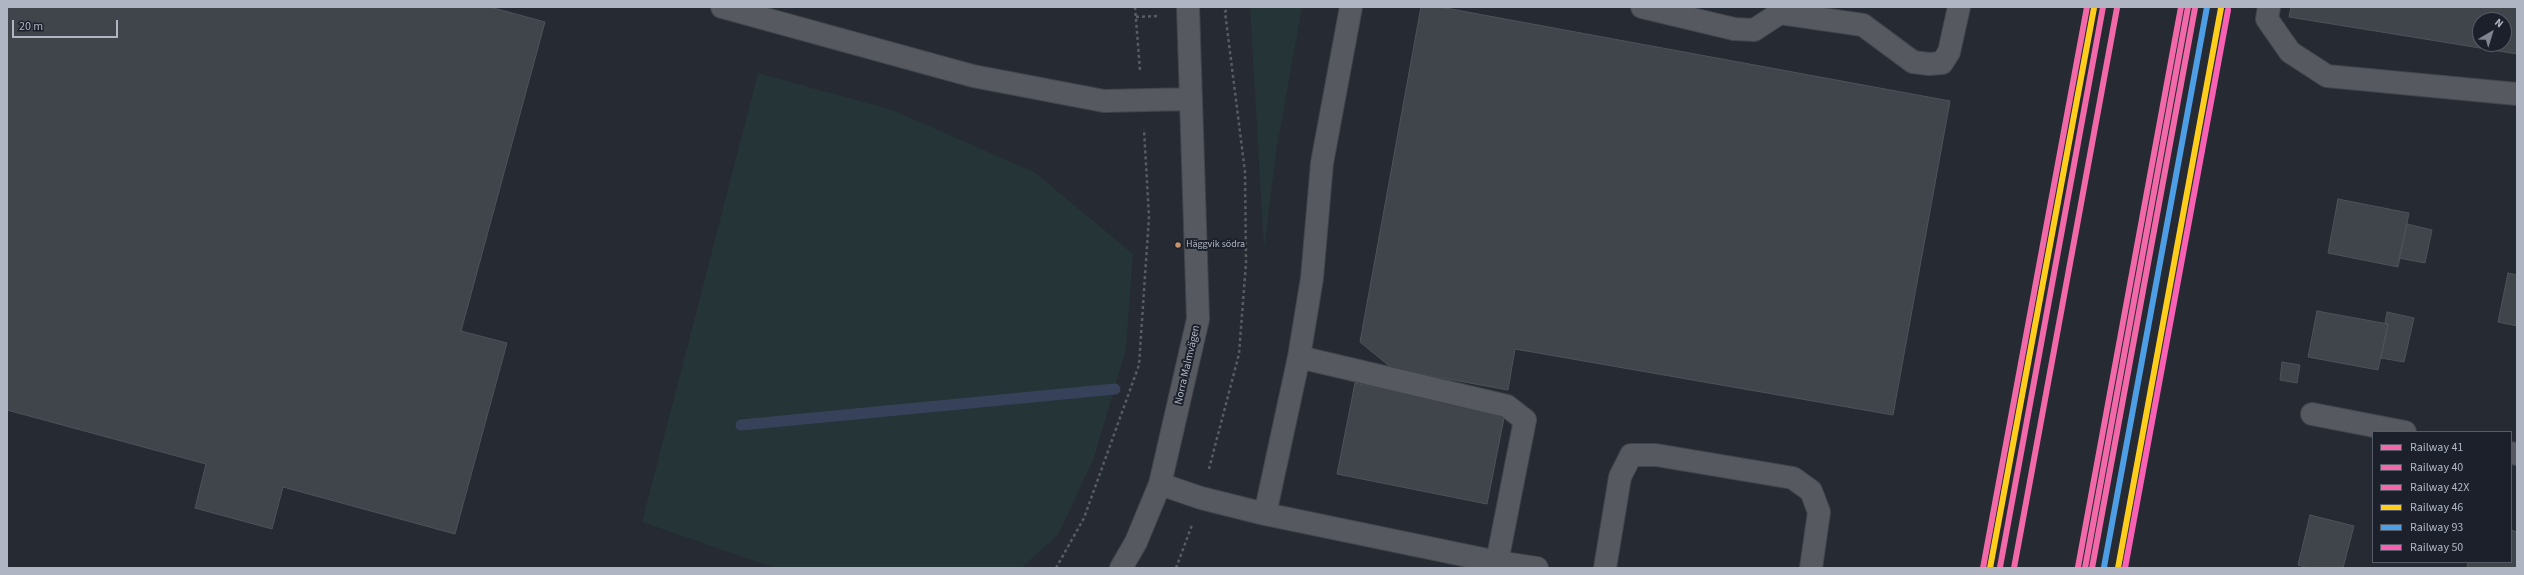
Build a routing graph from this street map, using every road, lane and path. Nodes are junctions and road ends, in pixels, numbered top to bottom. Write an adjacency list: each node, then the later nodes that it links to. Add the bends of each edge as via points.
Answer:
1 (722, 7): 10 (street, via 973,76 1104,101)
2 (1136, 7): 10 (path)
3 (1188, 7): 9 (street, Norra Malmvägen)
4 (1350, 7): 11 (street, via 1322,163 1312,278)
5 (1642, 7): 6 (street, via 1734,30 1754,30 1780,13 1863,25 1913,62 1929,64 1942,63 1949,52)
6 (1959, 7)
7 (2269, 7): 8 (street, via 2267,19 2290,52 2327,76)
8 (2517, 94)
9 (1191, 99): 10 (street); 14 (street, Norra Malmvägen, via 1198,319)
10 (1142, 100): 17 (path, via 1150,217 1139,365 1084,518)
11 (1299, 357): 15 (street); 16 (street, via 1507,406 1525,420)
12 (2312, 414): 13 (street)
13 (2401, 431)
14 (1160, 484): 15 (street); 18 (street, Norra Malmvägen, via 1136,542)
15 (1265, 514): 16 (street)
16 (1497, 562): 19 (street)
17 (1056, 568)
18 (1121, 568)
19 (1537, 568)
20 (1605, 568): 21 (street, via 1620,477 1631,455 1656,455 1793,478 1811,491 1819,512)
21 (1811, 568)

